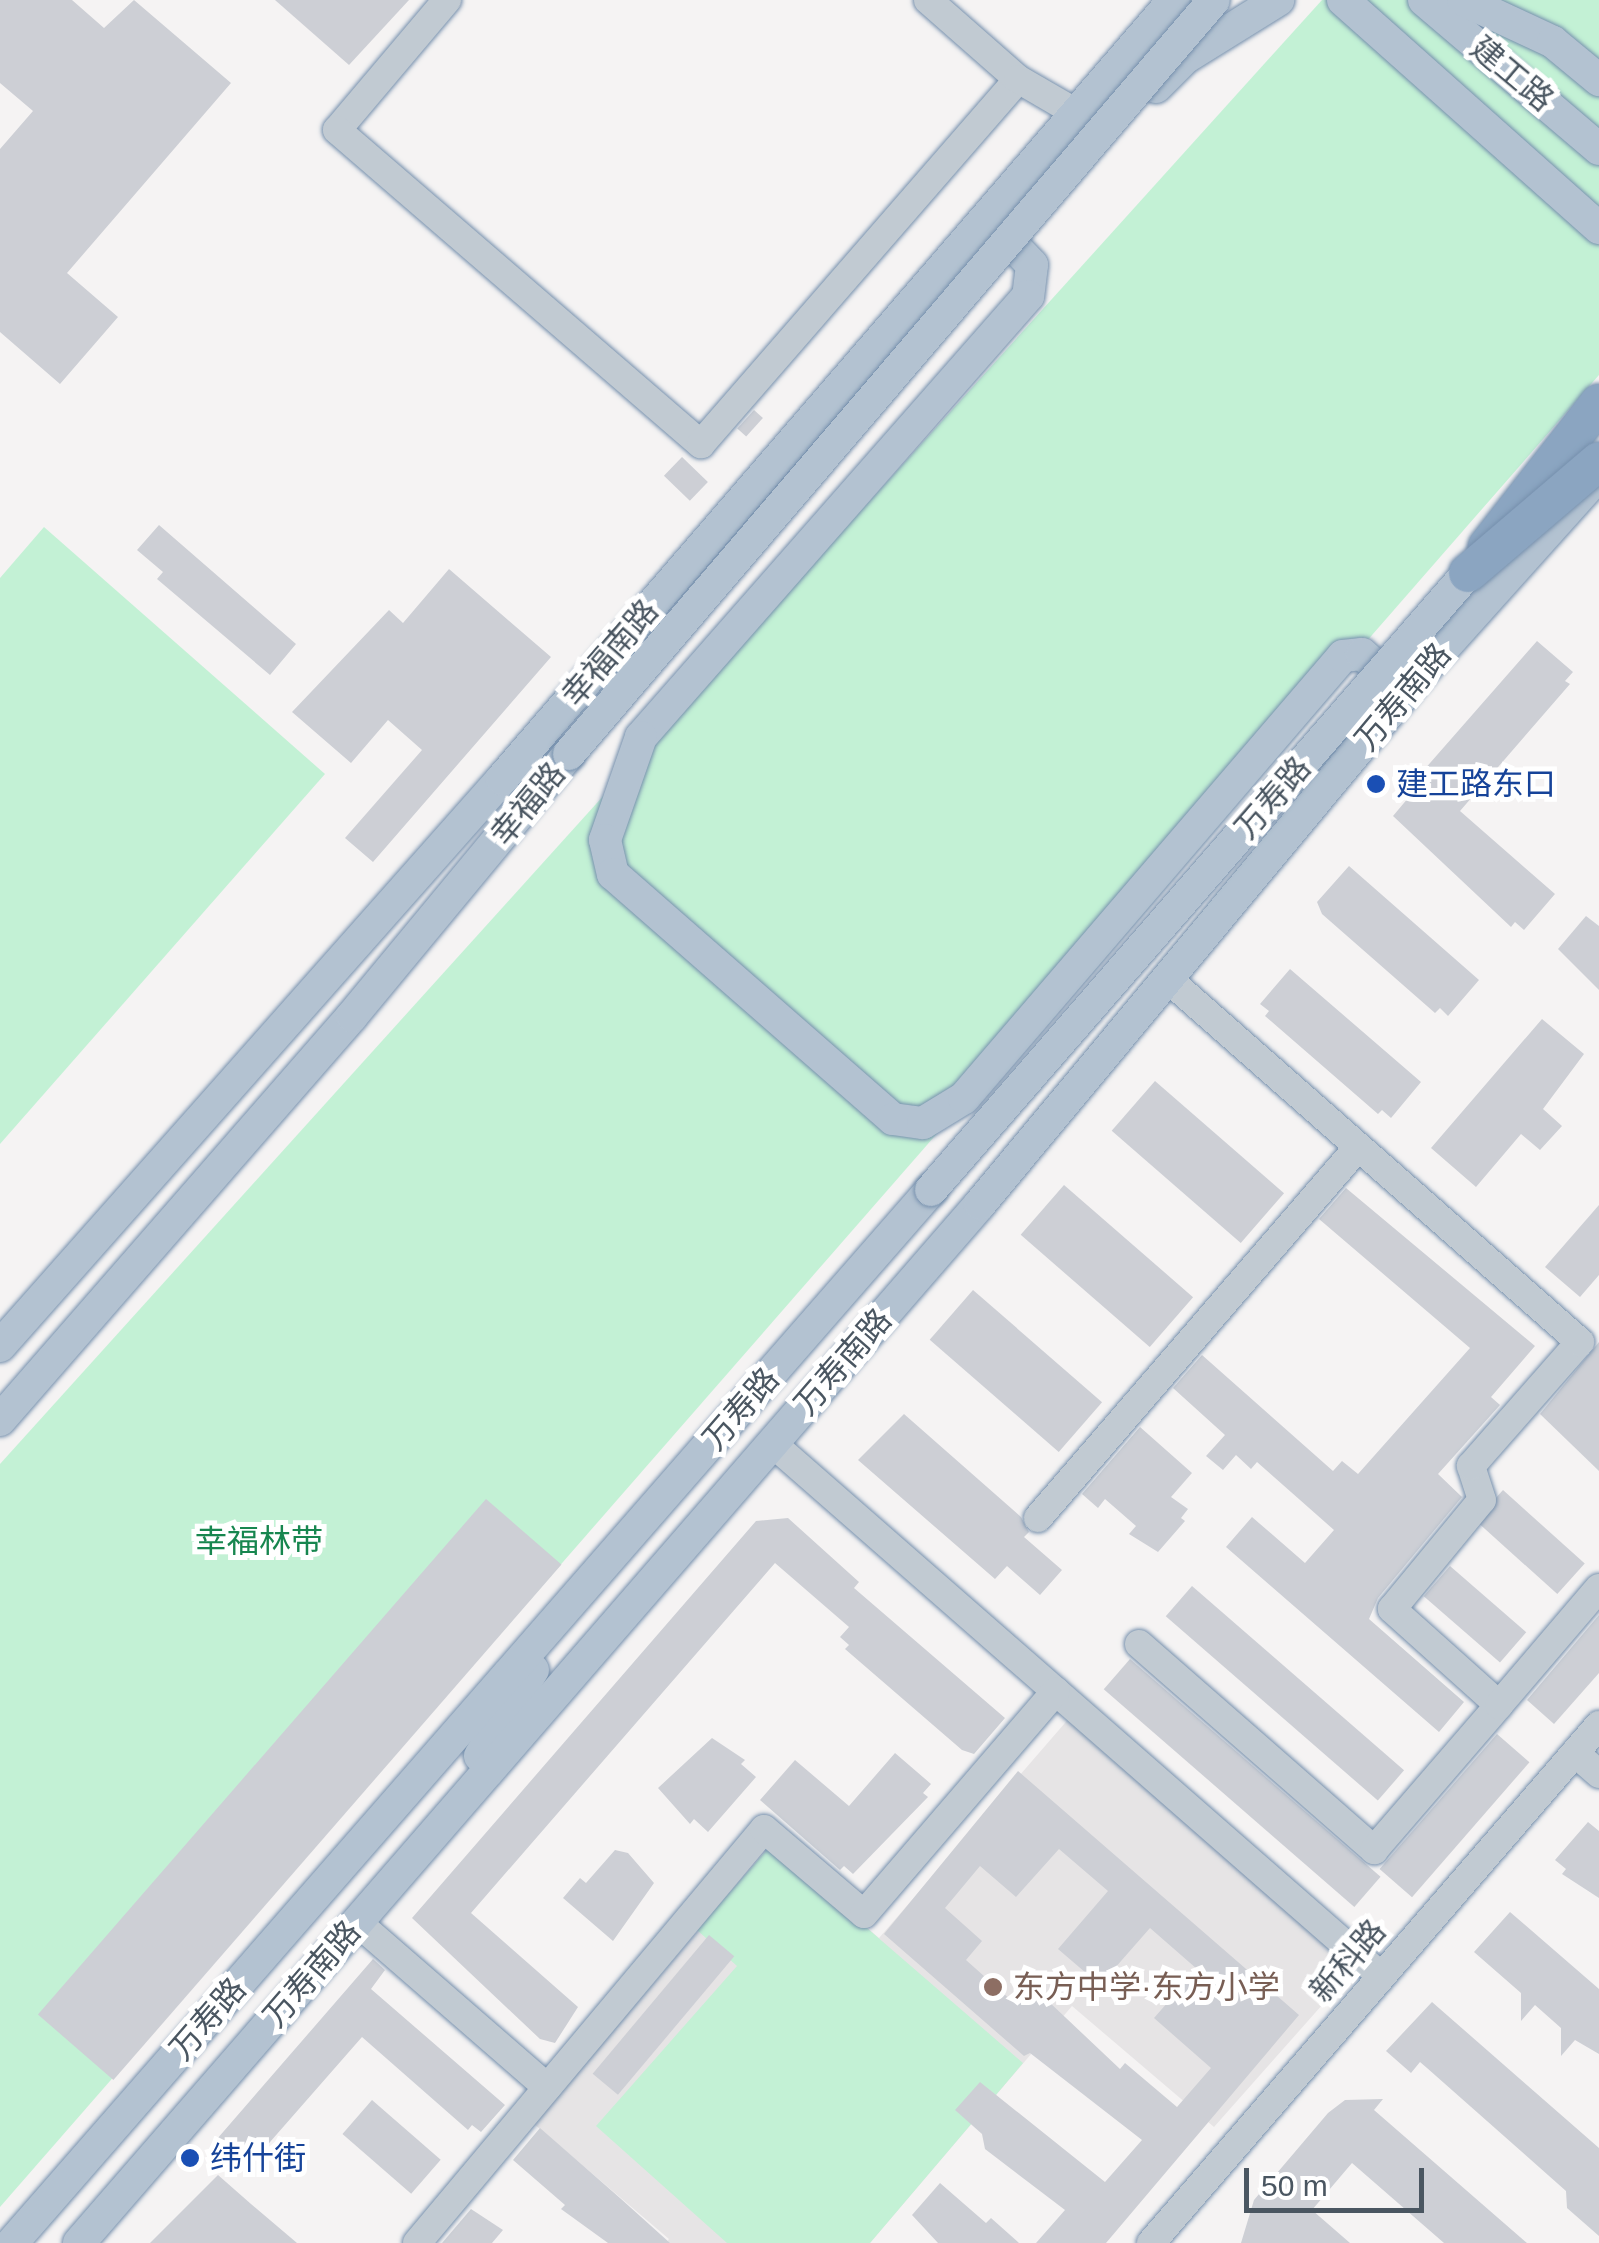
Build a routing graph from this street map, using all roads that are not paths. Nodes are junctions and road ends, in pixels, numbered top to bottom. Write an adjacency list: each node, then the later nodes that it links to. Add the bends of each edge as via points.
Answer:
1 (447, 0): 11 (street, via 337,130 701,444)
2 (928, 0): 11 (street)
3 (1174, 0): 10 (main road, 幸福南路)
4 (1214, 0): 15 (main road, bridge)
5 (1238, 0): 10 (main road, via 1196,28)
6 (1278, 0): 15 (main road, bridge, via 1186,58)
7 (1343, 0): 17 (main road)
8 (1424, 0): 14 (main road, 建工路)
9 (1463, 0): 12 (main road, via 1554,42)
10 (1124, 54): 13 (main road, 幸福南路)
11 (1018, 79): 13 (street)
12 (1599, 80)
13 (1073, 111): 16 (main road, 幸福南路)
14 (1599, 149)
15 (1056, 188): 28 (main road, 幸福路, bridge, via 352,1016)
16 (986, 218): 23 (main road, via 1032,264 1028,296 642,737 604,840 614,874 893,1119 923,1123 964,1098 1343,656 1362,654); 26 (main road, 幸福南路)
17 (1599, 228)
18 (1599, 403): 22 (highway, bridge)
19 (1599, 439): 21 (main road)
20 (1599, 460): 22 (highway, bridge)
21 (1590, 484): 23 (main road, 万寿南路)
22 (1468, 573): 32 (main road, 万寿路, bridge)
23 (1406, 692): 24 (main road, 万寿南路)
24 (1168, 978): 25 (street); 29 (main road, 万寿南路)
25 (1357, 1149): 30 (street); 35 (street, via 1580,1342 1471,1466 1482,1500 1392,1609)
26 (71, 1265): 27 (main road, 幸福南路); 28 (main road)
27 (0, 1346)
28 (0, 1418)
29 (772, 1444): 34 (street); 39 (main road, 万寿南路)
30 (1038, 1518)
31 (1599, 1588): 35 (street)
32 (583, 1590): 39 (main road); 43 (main road, 万寿路)
33 (1140, 1644): 35 (street, via 1374,1850)
34 (1056, 1692): 41 (street); 42 (street, via 864,1914 764,1828)
35 (1499, 1705)
36 (1599, 1725): 37 (street, 新科路)
37 (1575, 1753): 38 (street); 41 (street, 新科路)
38 (1599, 1774)
39 (427, 1841): 40 (main road, 万寿南路)
40 (357, 1922): 42 (street); 44 (main road, 万寿南路)
41 (1381, 1976): 46 (street, 新科路)
42 (547, 2086): 45 (street)
43 (12, 2243)
44 (79, 2243)
45 (417, 2243)
46 (1151, 2243)

